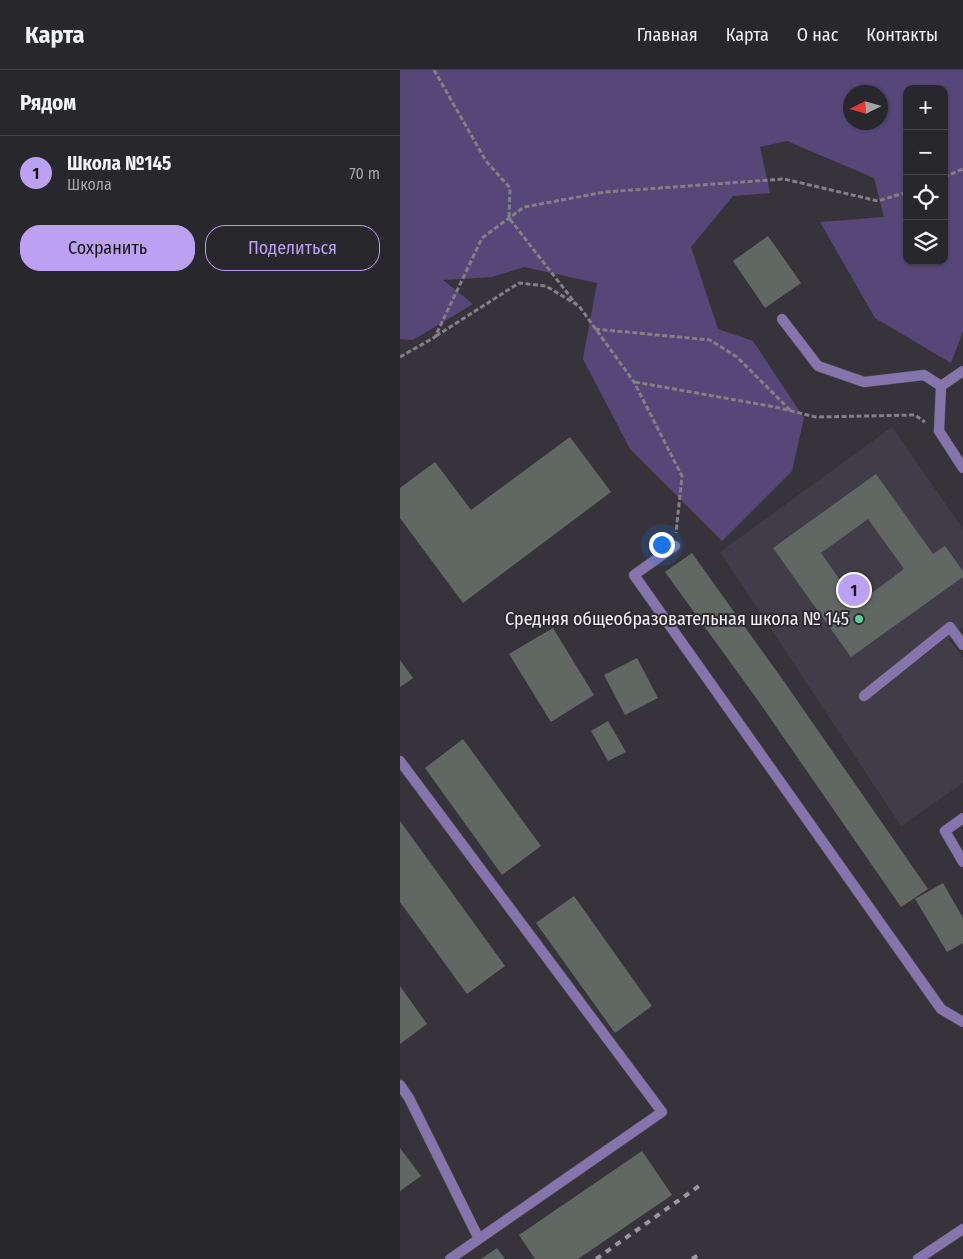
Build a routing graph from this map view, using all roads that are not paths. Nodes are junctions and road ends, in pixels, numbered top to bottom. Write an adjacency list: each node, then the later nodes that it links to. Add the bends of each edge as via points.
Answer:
1 (782, 319): 3 (lane, via 818,366 864,382 924,375)
2 (963, 371): 3 (lane)
3 (941, 386): 4 (lane, via 939,431)
4 (963, 468)
5 (674, 546): 11 (lane, via 634,575 941,1009)
6 (963, 644): 7 (lane, via 950,627)
7 (864, 696)
8 (400, 760): 14 (lane, via 662,1112)
9 (963, 818): 10 (lane, via 944,831)
10 (963, 862)
11 (963, 1022)
12 (400, 1085): 14 (lane, via 410,1098)
13 (963, 1228): 16 (lane)
14 (479, 1239): 15 (lane)
15 (450, 1259)
16 (918, 1259)

